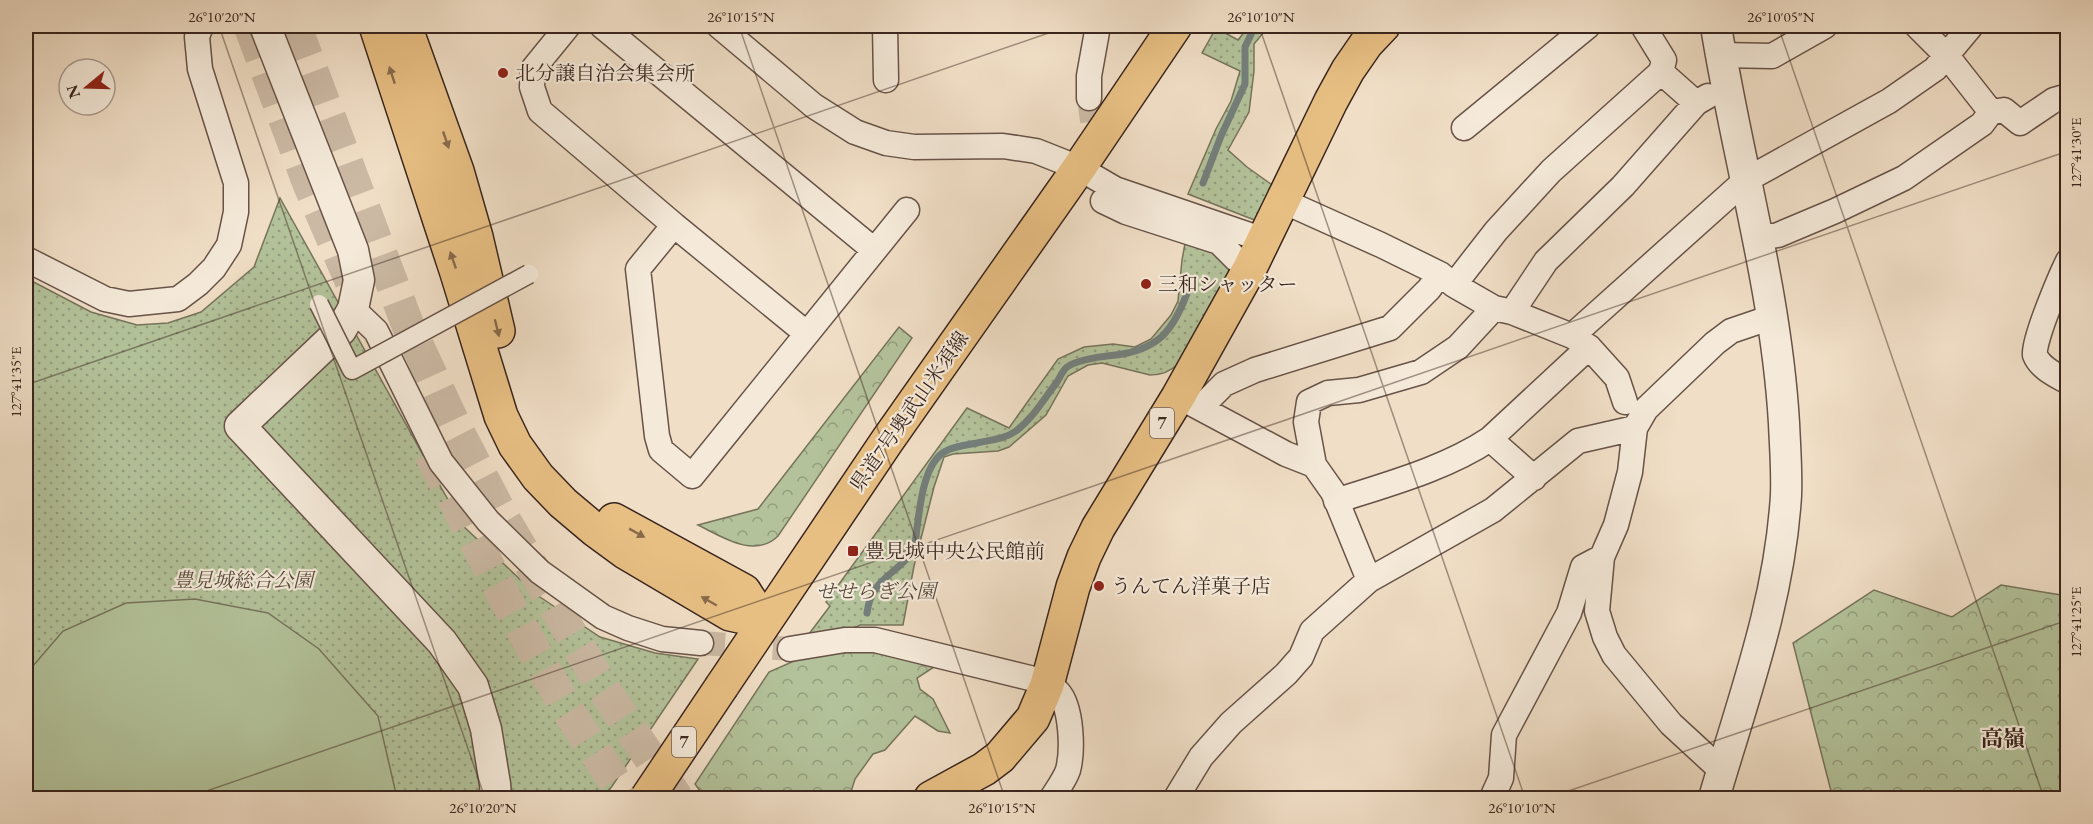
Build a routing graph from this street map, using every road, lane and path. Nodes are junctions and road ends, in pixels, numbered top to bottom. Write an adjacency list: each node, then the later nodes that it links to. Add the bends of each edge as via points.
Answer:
1 (201, 26): 37 (street, via 197,37 200,69 236,183 236,212 229,245 214,268 178,299 129,304 105,299)
2 (265, 26): 42 (street, via 353,250 359,280)
3 (376, 26): 57 (main road, one-way to 3, via 730,614 626,552 563,503 515,445 501,416)
4 (405, 26): 57 (main road, one-way to 57, via 457,171 511,384 525,421 542,449 585,498 612,519 744,591)
5 (568, 26): 33 (street, via 533,69 532,87 540,111)
6 (602, 26): 35 (street)
7 (719, 26): 28 (street, via 814,106 855,132 886,143 914,147 1003,146 1036,151)
8 (885, 26): 21 (street)
9 (1098, 26): 24 (street)
10 (1175, 26): 28 (main road, 県道7号奥武山米須線 / 7)
11 (1383, 26): 31 (main road, 7, via 1348,70)
12 (1588, 26): 27 (street)
13 (1643, 26): 20 (street, via 1664,60)
14 (1716, 26): 18 (street)
15 (1825, 26): 18 (street, via 1772,56)
16 (1917, 26): 19 (street)
17 (1971, 26): 19 (street)
18 (1721, 55): 22 (street)
19 (1947, 56): 26 (street); 29 (street, via 1889,101)
20 (1661, 72): 25 (street); 40 (street, via 1551,171)
21 (886, 80)
22 (1728, 92): 25 (street); 29 (street)
23 (2067, 96): 26 (street, via 2054,100 2020,123 2004,110)
24 (1089, 98)
25 (1696, 103): 43 (street, via 1623,186 1546,261)
26 (1991, 112): 34 (street, via 1982,124 1904,178 1778,235)
27 (1464, 128)
28 (1079, 168): 36 (street, via 1115,189); 57 (main road, 県道7号奥武山米須線 / 7)
29 (1746, 180): 34 (street); 46 (street)
30 (1103, 201): 36 (street, via 1219,242 1236,259)
31 (1283, 201): 36 (main road, 7); 40 (street, via 1381,244)
32 (907, 210): 35 (street)
33 (674, 225): 45 (street); 45 (street, via 639,268 657,436 662,450 692,476)
34 (1758, 238): 44 (street)
35 (874, 250): 45 (street)
36 (1257, 254): 48 (main road, 7)
37 (26, 258)
38 (2067, 261): 47 (street, via 2034,350 2036,358 2049,371)
39 (529, 274): 41 (street, bridge, via 352,370)
40 (1447, 279): 43 (street); 48 (street, via 1429,289 1390,328 1255,370)
41 (319, 304)
42 (353, 309): 58 (street, via 376,331 441,462 488,521 533,565 603,617 662,639); 63 (street, via 341,330 240,426 442,642 473,686 486,729)
43 (1503, 310): 46 (street); 52 (street, via 1421,372 1359,390 1328,393 1309,402 1306,422)
44 (1772, 317): 50 (street, via 1731,331 1715,343 1646,409); 61 (street, via 1785,445 1782,540 1756,663)
45 (806, 333)
46 (1580, 341): 49 (street, via 1617,378); 51 (street)
47 (2067, 382)
48 (1190, 402): 52 (street); 60 (main road, 7, via 1098,528 1073,587)
49 (1625, 402)
50 (1635, 428): 53 (street, via 1578,441); 55 (street, via 1625,494)
51 (1490, 439): 53 (street); 54 (street, via 1472,451 1409,477)
52 (1314, 465): 54 (street)
53 (1534, 478): 56 (street, via 1493,510)
54 (1336, 501): 56 (street)
55 (1602, 557): 61 (street, via 1597,611 1614,655); 67 (street, via 1583,567 1569,613 1504,735 1501,778)
56 (1369, 580): 66 (street, via 1312,631 1301,657 1231,723 1201,757)
57 (763, 621): 64 (main road, 県道7号奥武山米須線 / 7, bridge)
58 (701, 643)
59 (790, 649): 60 (street, via 845,640 874,640)
60 (1047, 684): 62 (main road, 7, via 1033,718 1000,757); 65 (street, via 1059,693 1069,713 1071,744 1068,771)
61 (1718, 785)
62 (938, 797)
63 (496, 798)
64 (647, 798)
65 (1052, 798)
66 (1176, 798)
67 (1492, 798)

